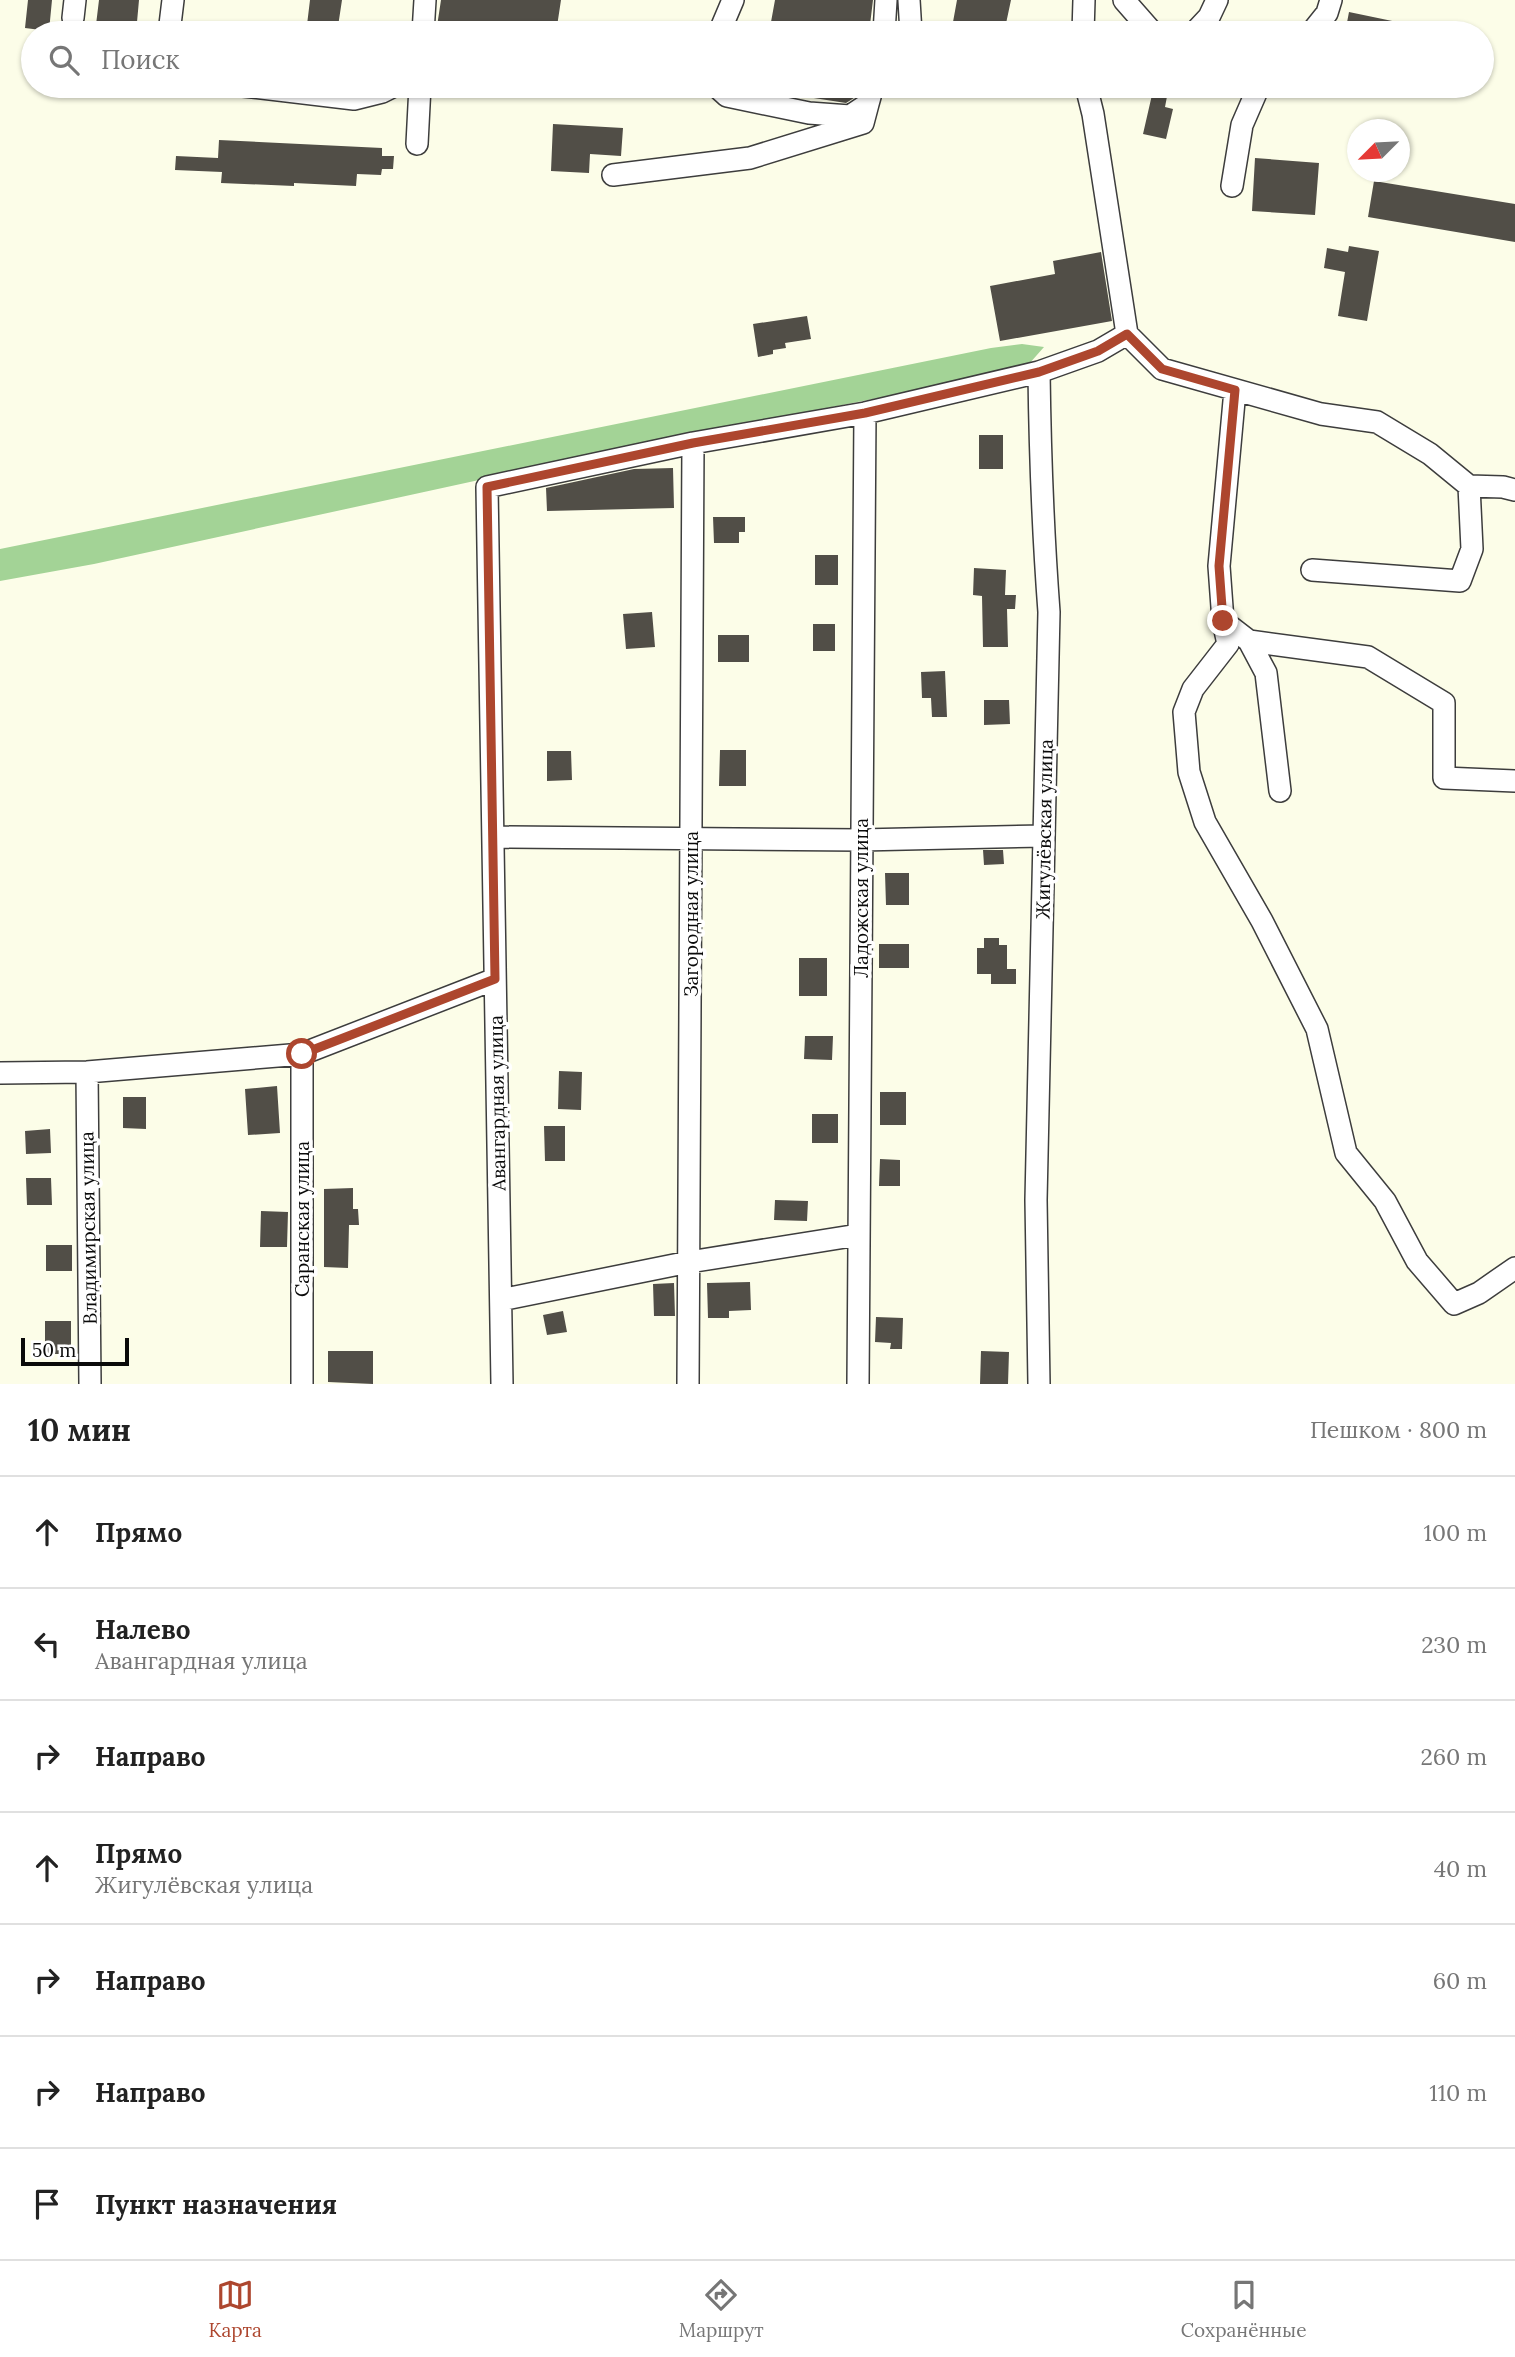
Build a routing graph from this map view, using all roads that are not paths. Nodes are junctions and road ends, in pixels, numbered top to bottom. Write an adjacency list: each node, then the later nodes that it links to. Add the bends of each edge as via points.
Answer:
1 (173, 0): 10 (street)
2 (425, 0): 11 (street)
3 (733, 0): 12 (street)
4 (886, 0): 13 (street)
5 (909, 0): 14 (street)
6 (1084, 0): 15 (street)
7 (1124, 0): 16 (street)
8 (1217, 0): 17 (street)
9 (1331, 0): 18 (street)
10 (170, 21)
11 (424, 21)
12 (724, 21)
13 (885, 21)
14 (910, 21)
15 (1083, 21)
16 (1142, 21)
17 (1205, 21)
18 (1321, 21)
19 (419, 98): 25 (street)
20 (737, 98): 21 (street, via 850,116)
21 (868, 98)
22 (870, 98): 26 (street, via 863,123 750,158)
23 (1089, 98): 28 (street)
24 (1254, 98): 27 (street, via 1242,125)
25 (417, 144)
26 (613, 175)
27 (1232, 186)
28 (1127, 334): 29 (street, via 1098,351); 30 (street, via 1162,369)
29 (1039, 372): 31 (street); 40 (street, Жигулёвская улица, via 1049,612)
30 (1235, 390): 33 (street, via 1321,414 1377,422 1430,454); 36 (street, via 1219,566)
31 (865, 413): 32 (street); 43 (street, Ладожская улица)
32 (693, 443): 41 (street, Авангардная улица, via 487,487); 42 (street, Загородная улица)
33 (1469, 486): 34 (street); 35 (street, via 1472,549 1460,581)
34 (1515, 490)
35 (1312, 570)
36 (1223, 621): 37 (street); 50 (street, via 1228,644 1193,689 1184,712 1189,772 1205,822 1317,1029 1346,1153 1385,1201 1417,1261 1454,1304)
37 (1249, 641): 38 (street, via 1368,657 1444,703 1444,778); 39 (street, via 1266,673)
38 (1515, 781)
39 (1280, 791)
40 (1044, 835): 43 (street); 57 (street, Жигулёвская улица, via 1037,1200)
41 (493, 836): 42 (street); 44 (street, Авангардная улица)
42 (691, 838): 43 (street); 49 (street, Загородная улица)
43 (861, 840): 48 (street, Ладожская улица)
44 (495, 979): 45 (street); 51 (street, Авангардная улица)
45 (302, 1054): 46 (street); 53 (street, Саранская улица)
46 (87, 1072): 47 (street); 52 (street, Владимирская улица)
47 (0, 1073)
48 (858, 1235): 49 (street); 56 (street, Ладожская улица)
49 (689, 1262): 51 (street); 55 (street, Загородная улица)
50 (1515, 1268)
51 (501, 1300): 54 (street, Авангардная улица)
52 (90, 1384)
53 (302, 1384)
54 (502, 1384)
55 (688, 1384)
56 (858, 1384)
57 (1039, 1384)

